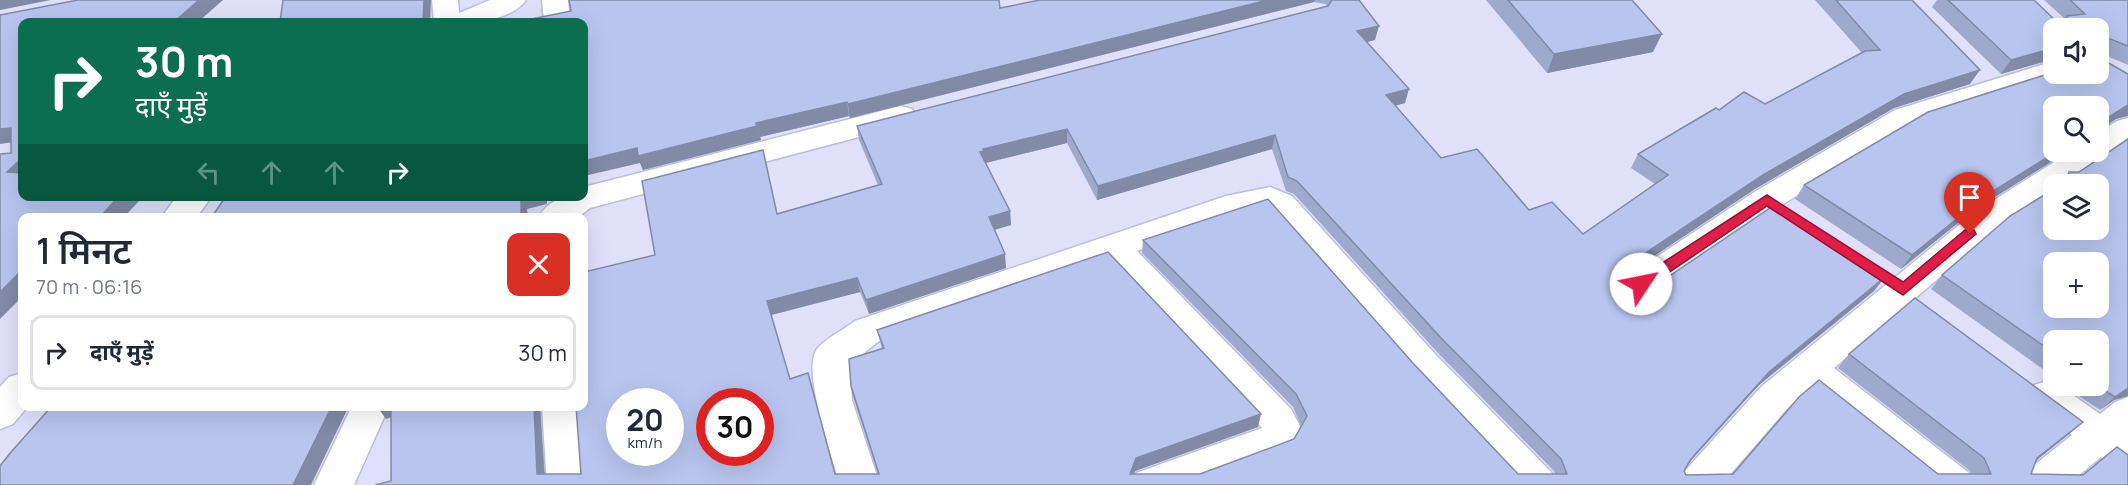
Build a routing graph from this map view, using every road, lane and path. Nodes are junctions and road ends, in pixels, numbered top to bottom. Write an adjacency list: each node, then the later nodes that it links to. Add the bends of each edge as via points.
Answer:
1 (445, 0): 4 (street)
2 (513, 0): 5 (street)
3 (555, 0): 6 (street)
4 (447, 18)
5 (471, 18)
6 (557, 18)
7 (2043, 72): 13 (street, via 1986,80 1906,117)
8 (928, 109): 12 (street)
9 (2128, 129): 10 (street)
10 (2109, 141)
11 (2076, 162): 22 (street, via 1986,220)
12 (588, 196)
13 (1767, 199): 18 (street); 21 (street)
14 (192, 201): 16 (street)
15 (576, 201): 17 (street)
16 (181, 213)
17 (560, 213)
18 (1796, 219)
19 (1113, 247): 33 (street, via 867,331 830,359 834,400); 34 (street, via 1282,428 1277,439); 35 (street, via 1237,204 1270,198 1281,204 1422,364)
20 (1874, 270): 22 (street)
21 (1641, 284)
22 (1917, 300): 23 (street)
23 (1808, 369): 36 (street, via 1774,398); 37 (street)
24 (2024, 380): 30 (street)
25 (18, 392): 28 (street)
26 (369, 411): 31 (street)
27 (561, 411): 32 (street)
28 (0, 413)
29 (2128, 413): 30 (street)
30 (2113, 445): 38 (street)
31 (334, 485)
32 (567, 485)
33 (860, 485)
34 (1150, 485)
35 (1538, 485)
36 (1697, 485)
37 (1955, 485)
38 (2037, 485)

